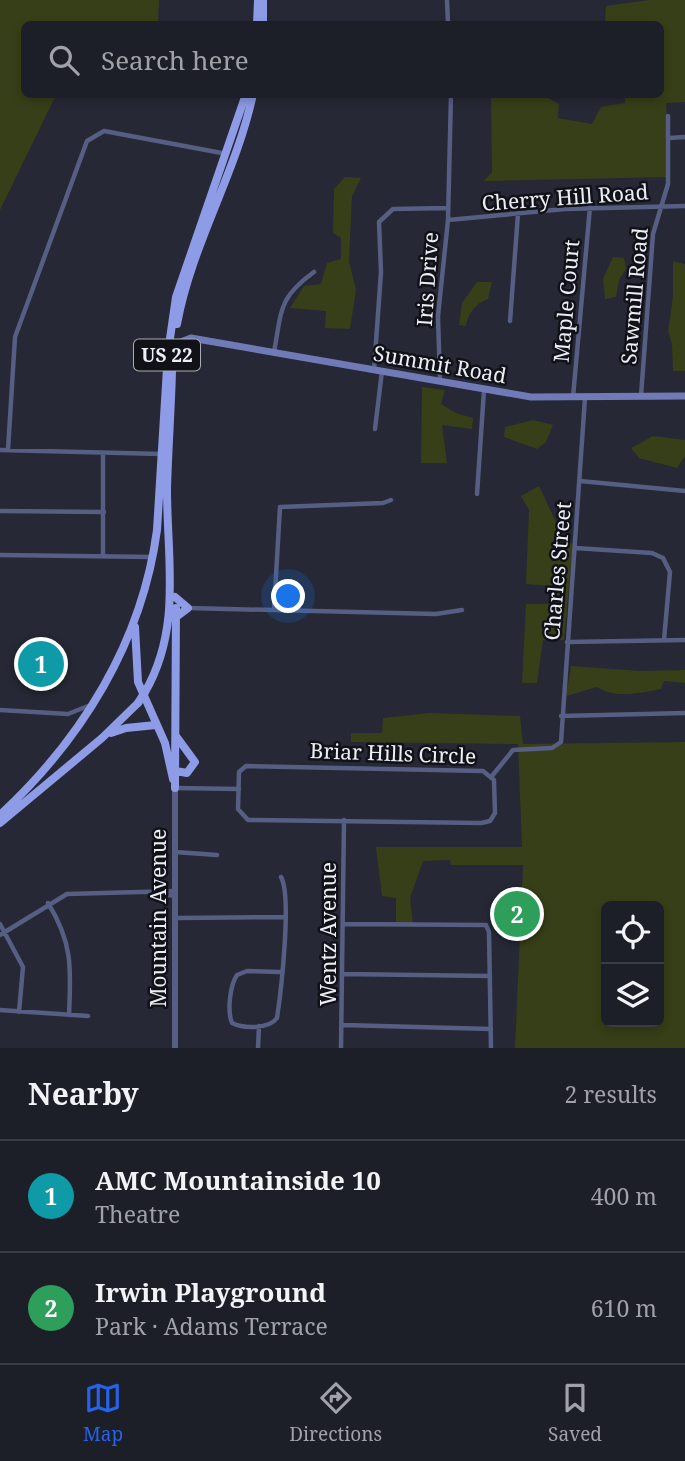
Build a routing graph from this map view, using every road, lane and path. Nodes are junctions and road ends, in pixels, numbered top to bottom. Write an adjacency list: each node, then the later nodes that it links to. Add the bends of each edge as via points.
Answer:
1 (447, 0): 5 (street)
2 (262, 2): 3 (highway); 4 (highway)
3 (258, 21)
4 (263, 21)
5 (448, 21)
6 (245, 98): 12 (highway, US 22)
7 (252, 98): 21 (highway, US 22, via 234,158 202,234)
8 (451, 98): 16 (street, Iris Drive)
9 (668, 116): 11 (street, Sawmill Road)
10 (685, 137): 11 (street)
11 (669, 138): 15 (street, Sawmill Road, via 667,189)
12 (227, 154): 34 (street, via 104,131 87,141 15,337); 36 (highway, US 22, via 176,297)
13 (685, 206): 15 (street, Cherry Hill Road)
14 (590, 207): 15 (street, Cherry Hill Road); 17 (street, Cherry Hill Road); 29 (street, Maple Court)
15 (660, 207): 30 (street, Sawmill Road, via 653,234)
16 (447, 208): 18 (street, Iris Drive); 25 (street, via 398,208 379,222)
17 (518, 214): 18 (street, Cherry Hill Road); 20 (street)
18 (448, 220): 26 (street, Iris Drive, via 438,316)
19 (314, 272): 24 (street, via 285,299)
20 (510, 321)
21 (177, 324): 22 (main road); 23 (highway, US 22)
22 (191, 338): 23 (main road); 24 (main road, Summit Road)
23 (173, 345): 44 (highway, US 22, via 167,490)
24 (274, 352): 25 (main road, Summit Road)
25 (378, 371): 26 (main road, Summit Road); 32 (street)
26 (440, 382): 27 (main road, Summit Road)
27 (484, 390): 29 (main road, Summit Road); 39 (street)
28 (685, 396): 30 (main road, Summit Road)
29 (573, 397): 31 (main road, Summit Road)
30 (641, 397): 31 (main road, Summit Road)
31 (585, 398): 37 (street, Charles Street)
32 (375, 429)
33 (0, 450): 34 (street)
34 (8, 450): 35 (street)
35 (103, 453): 36 (street); 42 (street)
36 (162, 454): 47 (highway, US 22)
37 (580, 481): 38 (street); 43 (street, Charles Street)
38 (685, 491)
39 (477, 494)
40 (391, 500): 50 (street, via 280,507)
41 (0, 512): 42 (street)
42 (104, 512): 46 (street)
43 (575, 548): 55 (street, via 663,558 670,572); 56 (street, Charles Street)
44 (170, 550): 48 (highway); 65 (highway, US 22, bridge, via 168,636 159,665 138,703)
45 (0, 555): 46 (street)
46 (103, 555): 47 (street)
47 (154, 557): 53 (highway, US 22)
48 (175, 597): 49 (highway); 52 (highway)
49 (188, 608): 50 (street); 52 (highway)
50 (274, 610): 51 (street, via 436,614)
51 (462, 610)
52 (176, 618): 64 (highway)
53 (135, 624): 57 (highway, US 22); 63 (highway, via 138,682)
54 (685, 639): 55 (street)
55 (664, 640): 56 (street)
56 (567, 642): 61 (street, Charles Street)
57 (93, 705): 60 (street); 62 (highway, US 22)
58 (0, 710): 60 (street)
59 (685, 713): 61 (street)
60 (68, 714): 62 (street)
61 (561, 716): 68 (street, Charles Street, via 558,746 513,750)
62 (81, 725): 71 (highway, US 22, via 40,776)
63 (156, 725): 65 (highway, via 127,727); 66 (highway)
64 (175, 733): 67 (highway); 67 (highway, via 195,761 189,772)
65 (102, 738): 73 (highway, US 22)
66 (165, 743): 67 (highway); 69 (highway)
67 (176, 771): 69 (highway)
68 (492, 776): 70 (street, Briar Hills Circle, via 483,771 249,765 239,772); 72 (street, Briar Hills Circle, via 496,810 488,822)
69 (175, 788): 70 (street); 74 (street, Mountain Avenue)
70 (239, 789): 72 (street, Briar Hills Circle, via 239,813 248,820)
71 (0, 815)
72 (344, 820): 82 (street, Wentz Avenue)
73 (0, 823)
74 (175, 852): 75 (street); 77 (street, Mountain Avenue)
75 (217, 855)
76 (281, 877): 79 (street)
77 (176, 894): 78 (street, via 82,891); 80 (street, Mountain Avenue)
78 (48, 903): 83 (street); 89 (street, via 71,957)
79 (285, 917): 80 (street); 84 (street)
80 (176, 918): 94 (street, Mountain Avenue)
81 (0, 924): 83 (street)
82 (343, 924): 85 (street, Wentz Avenue); 86 (street, via 483,924 489,932)
83 (1, 933): 88 (street, via 23,967)
84 (281, 972): 92 (street, via 277,1018 271,1025); 92 (street, via 244,971 233,982 232,1023)
85 (343, 974): 86 (street); 91 (street, Wentz Avenue)
86 (490, 976): 93 (street)
87 (0, 1010): 88 (street)
88 (19, 1012): 89 (street)
89 (69, 1014): 90 (street)
90 (88, 1016)
91 (343, 1025): 93 (street); 96 (street, Wentz Avenue)
92 (259, 1026): 95 (street)
93 (491, 1029): 97 (street)
94 (175, 1048)
95 (258, 1048)
96 (341, 1048)
97 (491, 1048)

